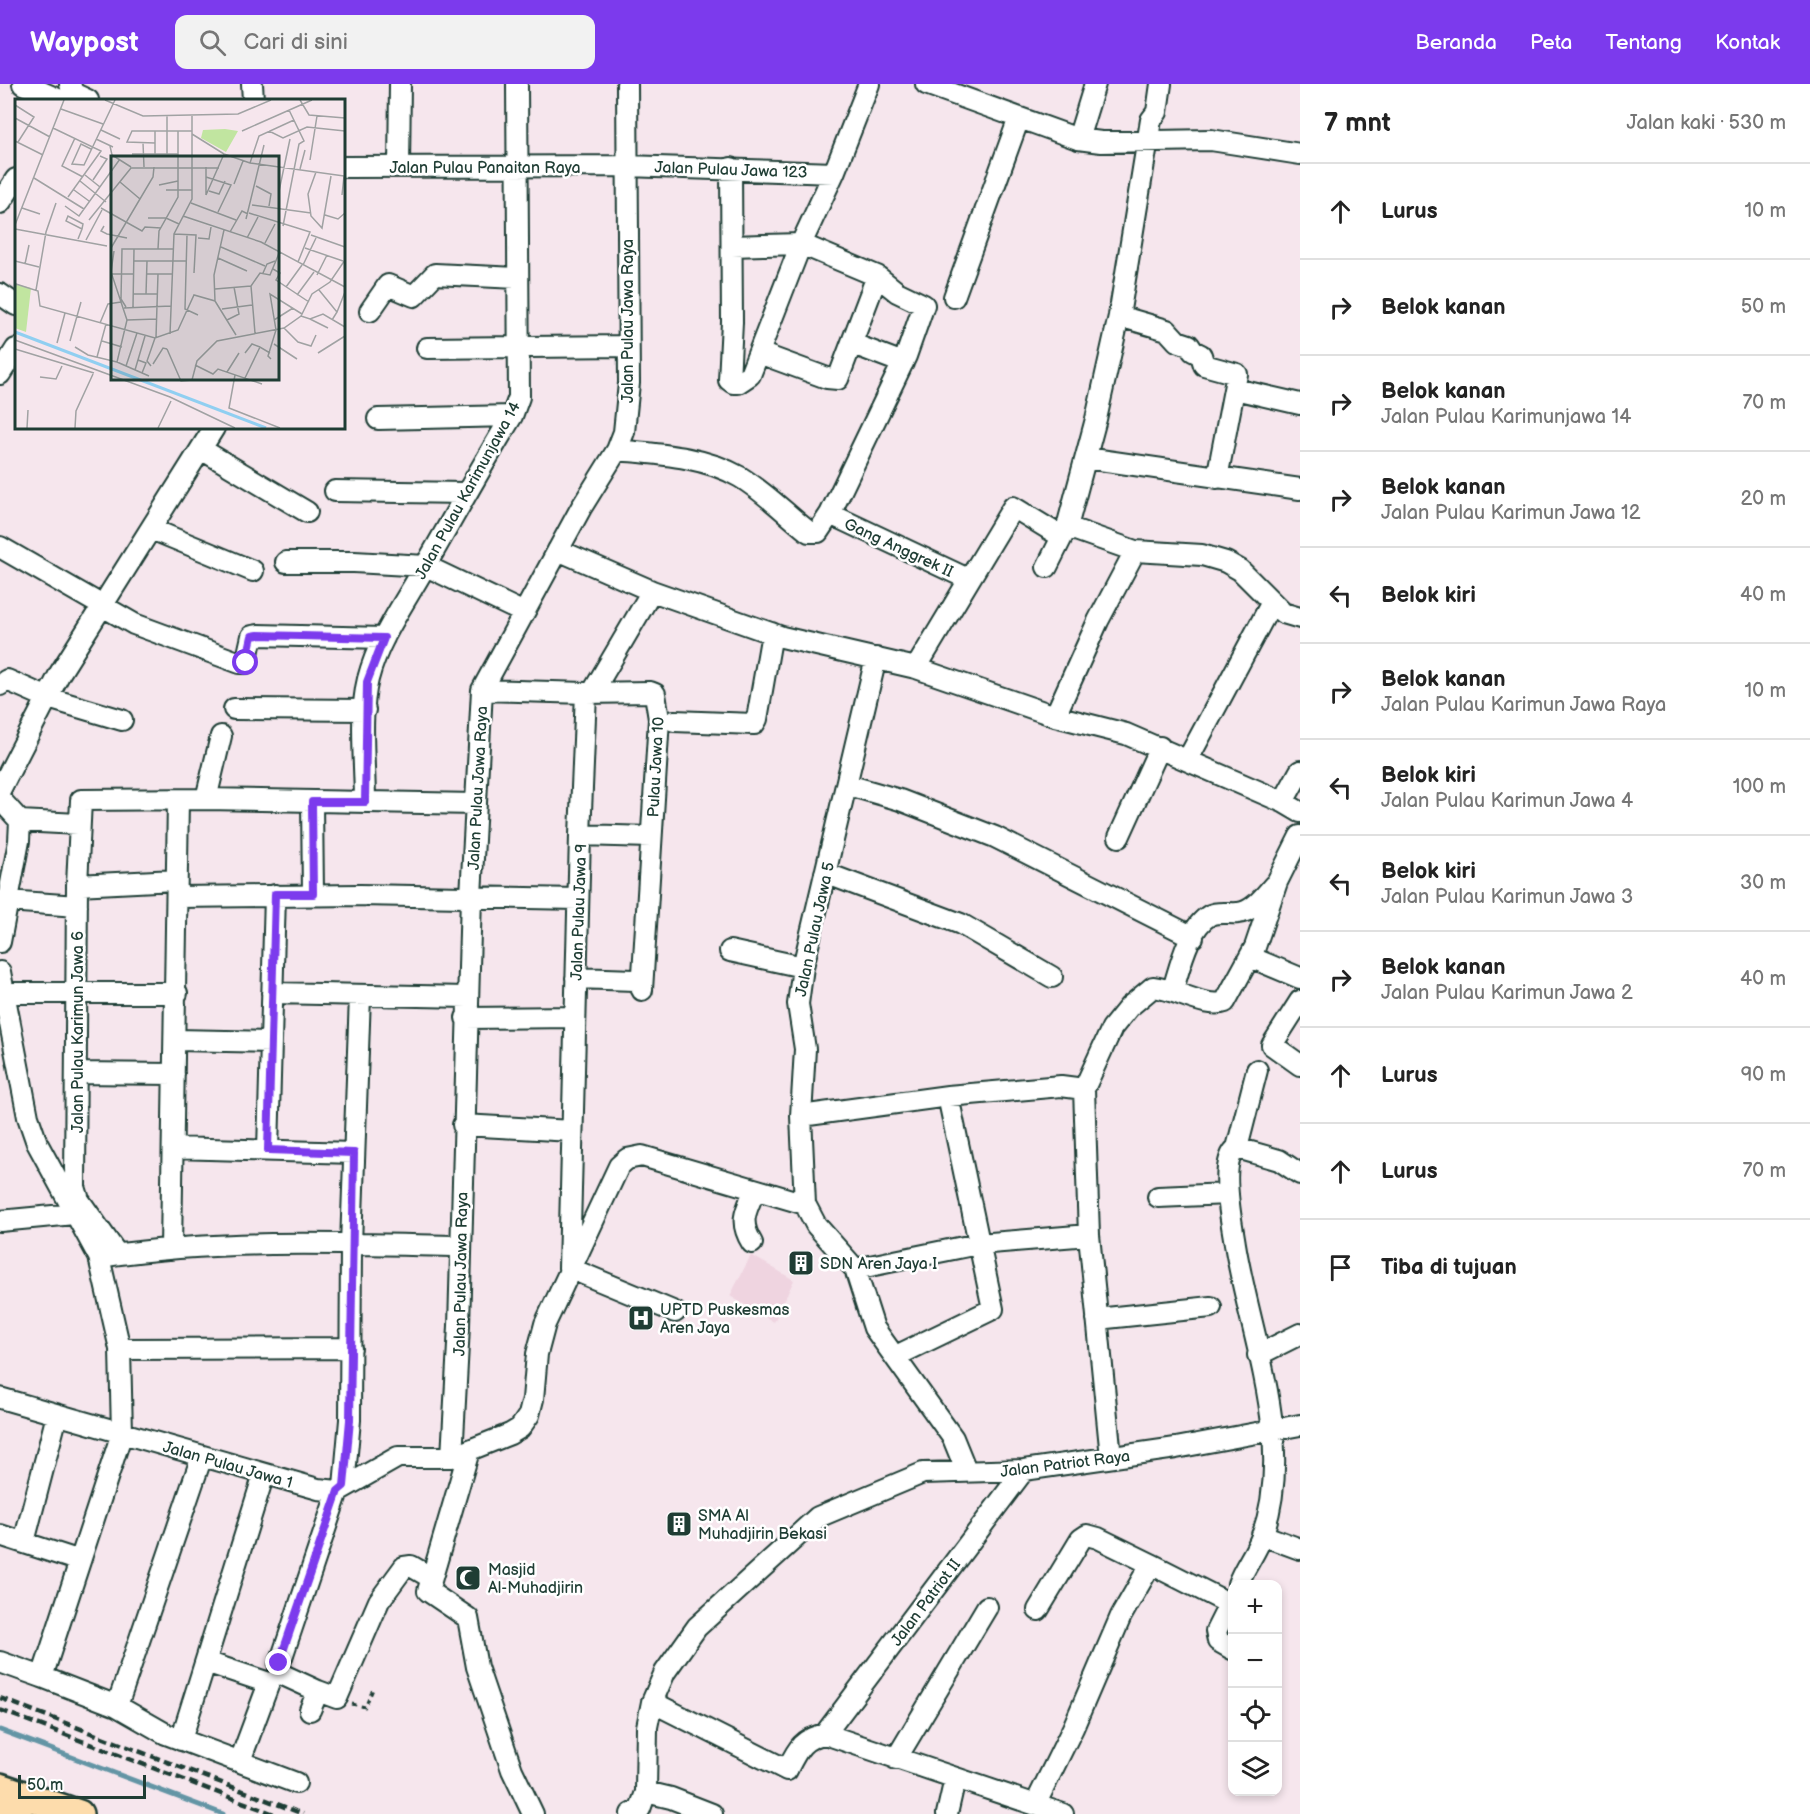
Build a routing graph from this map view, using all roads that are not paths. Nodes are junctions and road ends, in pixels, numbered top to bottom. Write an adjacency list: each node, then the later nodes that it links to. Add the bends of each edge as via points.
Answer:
1 (23, 84): 11 (street)
2 (70, 84): 12 (street, via 73,93)
3 (252, 84): 13 (street)
4 (400, 84): 21 (street)
5 (517, 84): 18 (street, Jalan Pulau Karimunjawa 14)
6 (627, 84): 19 (street, Jalan Pulau Jawa Raya)
7 (869, 84): 23 (street)
8 (926, 84): 14 (street)
9 (1095, 84): 15 (street)
10 (1161, 84): 16 (street)
11 (58, 99)
12 (86, 99)
13 (253, 99)
14 (1019, 118): 15 (street); 31 (street)
15 (1078, 139): 16 (street)
16 (1148, 140): 17 (street, via 1211,140); 34 (street)
17 (1300, 154)
18 (519, 166): 19 (street, Jalan Pulau Panaitan Raya); 21 (street, Jalan Pulau Panaitan Raya); 29 (street, Jalan Pulau Karimunjawa 14)
19 (627, 166): 22 (street, Jalan Pulau Jawa 123); 37 (street, Jalan Pulau Jawa Raya)
20 (345, 167): 21 (street, Jalan Pulau Panaitan Raya)
21 (399, 168)
22 (731, 168): 23 (street, Jalan Pulau Jawa 123); 27 (street)
23 (834, 173): 26 (street)
24 (15, 180): 25 (street)
25 (0, 203)
26 (801, 244): 27 (street); 28 (street); 40 (street)
27 (732, 246): 40 (street, via 729,380 738,383 750,375)
28 (878, 276): 35 (street); 41 (street, via 897,292 924,305)
29 (517, 278): 33 (street, via 437,273 414,296 388,285); 36 (street, Jalan Pulau Karimunjawa 14)
30 (0, 294): 32 (street)
31 (954, 297)
32 (15, 304)
33 (370, 311)
34 (1119, 316): 43 (street, via 1169,331 1177,341 1203,356 1204,365 1237,374); 50 (street)
35 (853, 344): 40 (street, via 837,380); 41 (street)
36 (518, 346): 37 (street); 38 (street); 45 (street, Jalan Pulau Karimunjawa 14, via 519,397)
37 (628, 346): 49 (street, Jalan Pulau Jawa Raya, via 627,413)
38 (427, 348)
39 (15, 351): 42 (street)
40 (759, 353)
41 (903, 363): 56 (street)
42 (0, 374)
43 (1235, 389): 44 (street); 51 (street)
44 (1300, 404)
45 (512, 416): 46 (street); 54 (street, Jalan Pulau Karimunjawa 14)
46 (378, 419)
47 (213, 429): 48 (street)
48 (201, 449): 55 (street); 57 (street)
49 (617, 450): 56 (street, via 692,460 721,469 760,491 809,532 818,532); 60 (street, Jalan Pulau Jawa Raya)
50 (1086, 458): 51 (street); 58 (street)
51 (1217, 478): 52 (street)
52 (1300, 489)
53 (335, 491): 54 (street)
54 (465, 493): 63 (street, Jalan Pulau Karimunjawa 14)
55 (307, 512)
56 (830, 514): 66 (street, Gang Anggrek II)
57 (151, 529): 65 (street); 69 (street)
58 (1064, 532): 61 (street); 64 (street); 66 (street, via 1013,507)
59 (0, 547): 69 (street)
60 (558, 550): 67 (street); 70 (street, Jalan Pulau Jawa Raya)
61 (1135, 551): 68 (street, via 1202,555 1226,562 1258,587); 82 (street)
62 (286, 561): 63 (street)
63 (426, 566): 70 (street); 73 (street, Jalan Pulau Karimunjawa 14)
64 (1047, 567)
65 (253, 571)
66 (968, 579): 75 (street)
67 (652, 591): 72 (street); 78 (street)
68 (1272, 604): 71 (street, via 1283,613); 87 (street)
69 (102, 607): 73 (street, via 134,624 240,663 246,663 252,636); 79 (street)
70 (522, 612): 77 (street, Jalan Pulau Jawa Raya)
71 (1300, 618)
72 (772, 633): 74 (street); 84 (street, via 754,724)
73 (384, 638): 81 (street, Jalan Pulau Karimunjawa 14, via 367,682)
74 (876, 658): 75 (street); 89 (street, Jalan Pulau Jawa 5)
75 (916, 668): 82 (street)
76 (0, 685): 79 (street, via 7,680)
77 (482, 690): 78 (street, Pulau Jawa 10); 97 (street, Jalan Pulau Jawa Raya)
78 (589, 693): 101 (street, Jalan Pulau Jawa 9); 103 (street, Pulau Jawa 10, via 655,694 659,719)
79 (48, 698): 83 (street); 90 (street)
80 (234, 709): 81 (street)
81 (365, 710): 95 (street, Jalan Pulau Karimunjawa 14)
82 (1055, 716): 86 (street)
83 (122, 720)
84 (674, 721)
85 (221, 736): 92 (street)
86 (1160, 747): 87 (street); 104 (street)
87 (1188, 759): 96 (street)
88 (1300, 771): 96 (street)
89 (848, 786): 105 (street, Jalan Pulau Jawa 5); 115 (street, via 900,800 995,837)
90 (0, 790)
91 (0, 799): 99 (street)
92 (206, 799): 93 (street); 94 (street)
93 (178, 800): 100 (street, Jalan Pulau Karimun Jawa 6, via 85,799 79,805); 108 (street)
94 (312, 802): 95 (street); 110 (street)
95 (365, 802): 97 (street)
96 (1283, 802): 98 (street)
97 (476, 804): 111 (street, Jalan Pulau Jawa Raya)
98 (1300, 812)
99 (20, 821): 100 (street); 113 (street)
100 (78, 824): 107 (street, Jalan Pulau Karimun Jawa 6)
101 (580, 835): 103 (street); 112 (street, Jalan Pulau Jawa 9)
102 (1300, 836): 106 (street)
103 (651, 837): 122 (street, Pulau Jawa 10, via 642,983)
104 (1119, 837)
105 (825, 873): 119 (street, Jalan Pulau Jawa 5); 121 (street, via 961,924)
106 (1276, 882): 115 (street, via 1250,909 1212,914); 118 (street)
107 (77, 885): 108 (street); 114 (street, Jalan Pulau Karimun Jawa 6)
108 (176, 888): 109 (street); 127 (street)
109 (275, 894): 110 (street); 128 (street)
110 (313, 894): 111 (street)
111 (471, 896): 112 (street); 130 (street, Jalan Pulau Jawa Raya)
112 (578, 899): 122 (street, Jalan Pulau Jawa 9)
113 (7, 901): 114 (street); 116 (street)
114 (77, 906): 126 (street, Jalan Pulau Karimun Jawa 6)
115 (1193, 937): 124 (street)
116 (0, 942)
117 (730, 951): 119 (street)
118 (1250, 957): 123 (street); 124 (street, via 1225,1002 1211,1004)
119 (803, 967): 142 (street, Jalan Pulau Jawa 5, via 798,1004 805,1049)
120 (0, 972): 125 (street)
121 (1052, 977)
122 (576, 978): 132 (street, Jalan Pulau Jawa 9)
123 (1300, 978)
124 (1173, 989): 140 (street, via 1153,987 1129,1007 1112,1028)
125 (3, 993): 126 (street); 154 (street, via 28,1116 37,1143)
126 (77, 993): 127 (street); 138 (street, Jalan Pulau Karimun Jawa 6)
127 (177, 993): 134 (street)
128 (272, 993): 129 (street); 135 (street)
129 (360, 996): 130 (street); 148 (street)
130 (467, 997): 133 (street, Jalan Pulau Jawa Raya)
131 (1300, 1002): 136 (street, via 1272,1045)
132 (575, 1017): 133 (street); 144 (street, Jalan Pulau Jawa 9)
133 (466, 1018): 143 (street, Jalan Pulau Jawa Raya)
134 (176, 1040): 135 (street); 139 (street)
135 (271, 1042): 147 (street)
136 (1300, 1065)
137 (1257, 1070): 146 (street)
138 (77, 1073): 139 (street); 162 (street, Jalan Pulau Karimun Jawa 6, via 75,1187)
139 (174, 1074): 145 (street)
140 (1084, 1089): 141 (street, via 1061,1086); 156 (street)
141 (948, 1096): 142 (street); 159 (street)
142 (801, 1116): 153 (street, Jalan Pulau Jawa 5)
143 (463, 1125): 144 (street); 160 (street, Jalan Pulau Jawa Raya)
144 (573, 1131): 163 (street, Jalan Pulau Jawa 9)
145 (172, 1148): 147 (street); 161 (street)
146 (1237, 1148): 149 (street, via 1279,1160); 151 (street, via 1227,1163)
147 (268, 1150): 148 (street)
148 (354, 1153): 158 (street)
149 (1300, 1174)
150 (755, 1190): 153 (street); 157 (street, via 744,1217 744,1230); 163 (street, via 642,1156 627,1159 619,1166)
151 (1228, 1194): 152 (street); 171 (street)
152 (1158, 1197)
153 (805, 1203): 164 (street, via 816,1225)
154 (74, 1214): 155 (street); 162 (street)
155 (0, 1221)
156 (1089, 1235): 159 (street); 167 (street)
157 (752, 1243)
158 (351, 1244): 160 (street); 161 (street); 169 (street)
159 (978, 1244): 164 (street); 172 (street, via 993,1309)
160 (460, 1246): 178 (street, Jalan Pulau Jawa Raya)
161 (171, 1249): 162 (street)
162 (108, 1256): 170 (street)
163 (569, 1268): 166 (street); 178 (street, via 541,1336 529,1415 510,1434)
164 (855, 1269): 172 (street, via 874,1328)
165 (1211, 1307): 167 (street)
166 (675, 1312)
167 (1097, 1319): 180 (street)
168 (1300, 1334): 171 (street)
169 (351, 1348): 170 (street); 184 (street, via 350,1420)
170 (120, 1349): 177 (street)
171 (1258, 1355): 176 (street)
172 (896, 1356): 181 (street, via 953,1438)
173 (0, 1398): 174 (street, Jalan Pulau Jawa 1)
174 (57, 1415): 177 (street, Jalan Pulau Jawa 1); 187 (street)
175 (1300, 1425): 176 (street, Jalan Patriot Raya)
176 (1274, 1431): 180 (street, Jalan Patriot Raya); 186 (street, via 1274,1477)
177 (122, 1433): 179 (street, Jalan Pulau Jawa 1); 189 (street)
178 (461, 1454): 184 (street, via 398,1457); 191 (street, Jalan Pulau Jawa Raya, via 448,1532)
179 (202, 1456): 183 (street, Jalan Pulau Jawa 1); 203 (street)
180 (1112, 1457): 182 (street, Jalan Patriot Raya)
181 (966, 1470): 182 (street, Jalan Patriot Raya); 202 (street, Jalan Patriot Raya, via 923,1473 818,1517 697,1627 666,1672)
182 (1024, 1470): 205 (street, Jalan Patriot II)
183 (264, 1474): 184 (street, Jalan Pulau Jawa 1, via 318,1489); 199 (street)
184 (341, 1489): 201 (street, via 279,1666 281,1674)
185 (0, 1535): 187 (street)
186 (1262, 1535): 188 (street); 192 (street)
187 (24, 1542): 189 (street)
188 (1300, 1549)
189 (80, 1561): 200 (street)
190 (1150, 1564): 193 (street); 195 (street, via 1087,1535); 213 (street, via 1120,1616 1073,1728)
191 (430, 1578): 201 (street, via 407,1565 394,1577); 217 (street, via 428,1591 471,1624 477,1667 512,1770)
192 (1240, 1580)
193 (1228, 1600)
194 (987, 1607): 207 (street)
195 (1038, 1610)
196 (1228, 1610): 197 (street, via 1216,1636)
197 (1228, 1646)
198 (0, 1662): 200 (street)
199 (206, 1662): 206 (street); 208 (street, via 270,1683)
200 (42, 1677): 203 (street)
201 (328, 1694): 204 (street)
202 (652, 1702): 205 (street, via 787,1770 810,1736); 212 (street, Jalan Patriot Raya, via 646,1727)
203 (117, 1706): 206 (street)
204 (310, 1710)
205 (825, 1734): 207 (street)
206 (181, 1740): 208 (street)
207 (896, 1759): 209 (street)
208 (240, 1761): 210 (street)
209 (955, 1779): 213 (street); 220 (street)
210 (296, 1783)
211 (0, 1787): 216 (highway)
212 (646, 1792): 218 (street, via 640,1809); 219 (street)
213 (1035, 1805): 221 (street)
214 (0, 1808): 215 (highway)
215 (18, 1814)
216 (79, 1814)
217 (533, 1814)
218 (631, 1814)
219 (712, 1814)
220 (947, 1814)
221 (1063, 1814)

